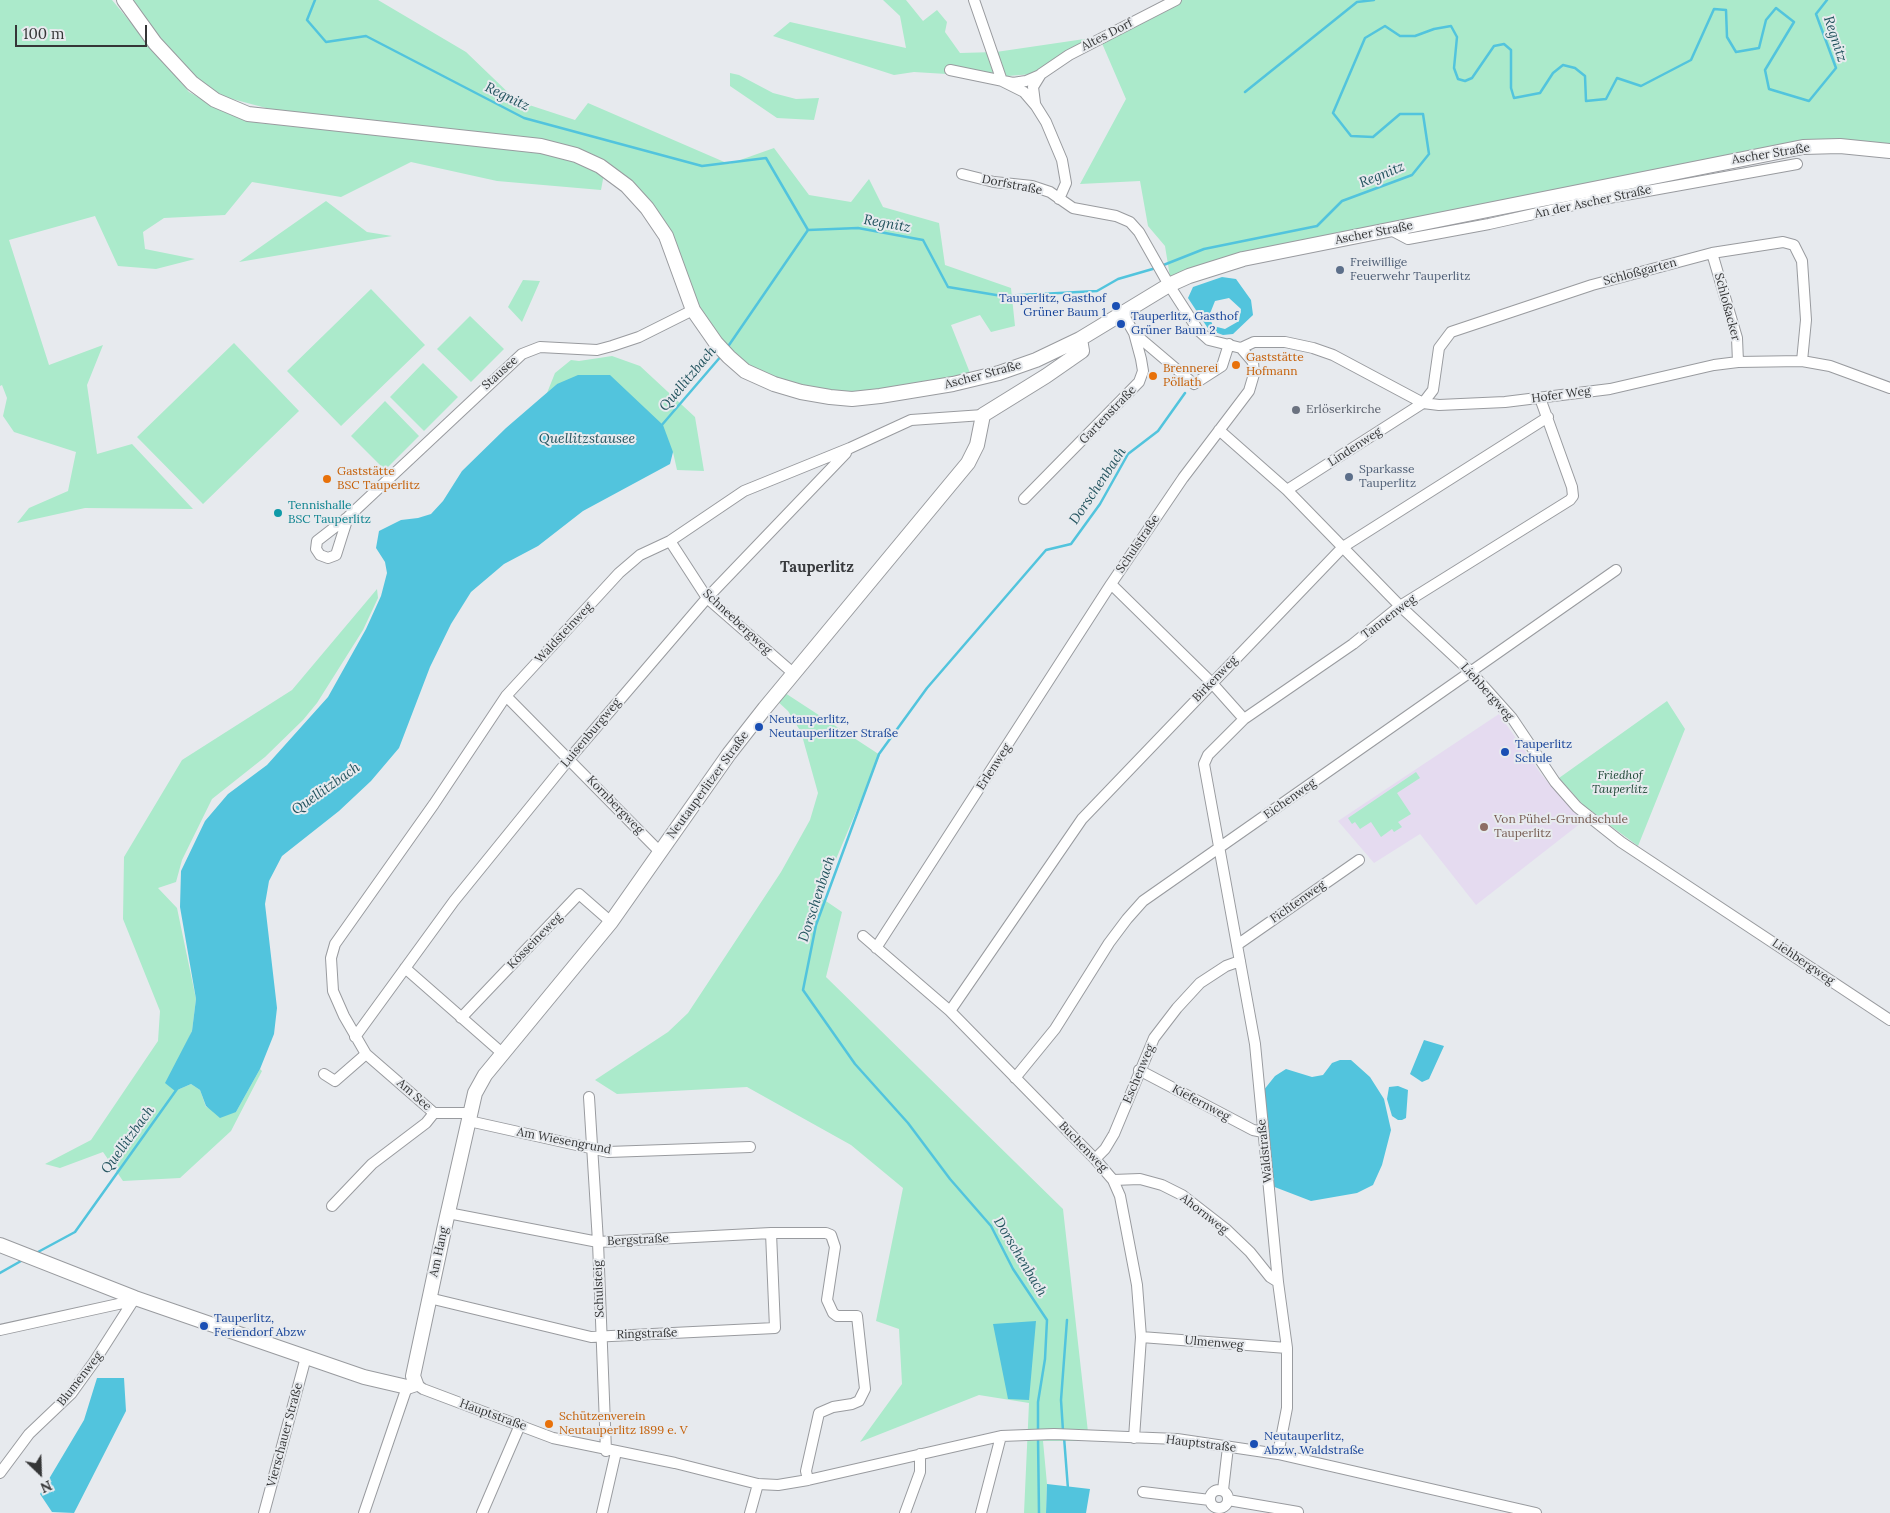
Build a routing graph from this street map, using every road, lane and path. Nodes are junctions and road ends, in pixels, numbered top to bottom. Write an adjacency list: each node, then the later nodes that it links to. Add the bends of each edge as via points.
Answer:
1 (124, 0): 15 (street, Ascher Straße, via 155,43 192,83 215,100 248,114 541,146 576,155 600,166 627,186 666,236)
2 (974, 0): 6 (street)
3 (1176, 0): 5 (street, Altes Dorf, via 1069,55)
4 (950, 70): 6 (street, Altes Dorf)
5 (1041, 74): 6 (street, Altes Dorf, via 1026,81); 7 (street, Altes Dorf, via 1033,87)
6 (1002, 81): 7 (street, Altes Dorf, via 1024,92)
7 (1036, 106): 11 (street, Altes Dorf, via 1062,160 1066,183)
8 (1890, 151): 12 (street, Ascher Straße, via 1840,146 1803,147)
9 (1797, 164): 12 (street, An der Ascher Straße, via 1408,239)
10 (962, 174): 11 (street, Dorfstraße, via 1032,186)
11 (1059, 199): 14 (street, Dorfstraße, via 1073,208 1130,222)
12 (1391, 230): 14 (street, Ascher Straße, via 1243,259 1211,268)
13 (1712, 253): 21 (street, Schloßacker, via 1736,338); 22 (street, Schloßgarten, via 1783,242 1794,245 1802,261 1806,320); 25 (street, Schloßgarten, via 1592,284 1451,332 1439,348 1433,390)
14 (1169, 286): 16 (street, Ascher Straße); 19 (street, Dorfstraße, via 1198,330 1210,340)
15 (692, 310): 18 (street, Ascher Straße, via 716,343 745,371 802,392 852,399 953,384 999,373); 32 (street, Stausee, via 638,337 597,350 540,347 522,354)
16 (1122, 314): 17 (street, Gartenstraße); 18 (street, Ascher Straße)
17 (1134, 333): 19 (street, via 1194,384 1222,366); 31 (street, Gartenstraße, via 1143,371 1139,382)
18 (1080, 339): 26 (street, via 1082,351)
19 (1229, 344): 20 (street, Dorfstraße)
20 (1240, 348): 25 (street, Hofer Weg, via 1254,342 1285,342 1313,348 1333,355); 28 (street, Schulstraße, via 1253,362 1254,374 1249,391)
21 (1738, 362): 22 (street, Hofer Weg); 24 (street, Hofer Weg, via 1610,389)
22 (1802, 362): 23 (street, Hofer Weg, via 1830,366)
23 (1888, 384)
24 (1540, 398): 25 (street, Hofer Weg, via 1464,406); 27 (street, Tannenweg)
25 (1423, 403): 30 (street, Lindenweg)
26 (983, 415): 29 (street, Waldsteinweg, via 911,420); 40 (street, Neutauperlitzer Straße, via 977,445 968,463)
27 (1548, 417): 34 (street, Birkenweg); 38 (street, Tannenweg, via 1573,496)
28 (1219, 430): 30 (street, Liehbergweg); 36 (street, Schulstraße)
29 (850, 448): 33 (street, Waldsteinweg, via 744,491); 37 (street, Luisenburgweg)
30 (1287, 490): 34 (street, Liehbergweg)
31 (1024, 498)
32 (348, 517)
33 (670, 541): 37 (street, Schneebergweg); 42 (street, Waldsteinweg, via 640,555 619,573)
34 (1343, 547): 38 (street, Liehbergweg); 41 (street, Birkenweg)
35 (1616, 570): 39 (street, Eichenweg)
36 (1111, 584): 41 (street, Schulstraße); 51 (street, Erlenweg)
37 (707, 598): 40 (street, Schneebergweg); 44 (street, Luisenburgweg)
38 (1400, 606): 39 (street, Liehbergweg); 43 (street, Tannenweg, via 1353,644)
39 (1470, 671): 45 (street, Eichenweg); 56 (street, Liehbergweg, via 1512,718 1555,782 1577,807 1621,842)
40 (793, 673): 46 (street, Neutauperlitzer Straße, via 729,754)
41 (1211, 682): 43 (street, Schulstraße); 54 (street, Birkenweg, via 1082,819)
42 (506, 696): 44 (street, Kornbergweg); 57 (street, Waldsteinweg, via 335,944 331,958 333,991)
43 (1244, 719): 45 (street, Tannenweg, via 1208,755 1204,764)
44 (570, 758): 46 (street, Kornbergweg); 53 (street, Luisenburgweg, via 454,900)
45 (1218, 850): 50 (street, Waldstraße); 62 (street, Eichenweg, via 1143,901 1126,918 1055,1029)
46 (660, 852): 48 (street, Neutauperlitzer Straße)
47 (1359, 860): 50 (street, Fichtenweg)
48 (611, 922): 55 (street, Kösseineweg, via 579,894); 58 (street, Neutauperlitzer Straße)
49 (862, 936): 51 (street, Buchenweg)
50 (1237, 945): 52 (street, Waldstraße)
51 (876, 948): 54 (street, Buchenweg)
52 (1240, 961): 60 (street, Eschenweg, via 1200,983 1154,1038); 66 (street, Waldstraße, via 1255,1044)
53 (405, 968): 55 (street); 57 (street, Luisenburgweg)
54 (950, 1011): 62 (street, Buchenweg)
55 (461, 1018): 58 (street)
56 (1890, 1020)
57 (355, 1037): 59 (street, Am See)
58 (502, 1053): 65 (street, Neutauperlitzer Straße, via 484,1075 475,1093)
59 (366, 1054): 61 (street, via 335,1081); 64 (street, Am See)
60 (1139, 1070): 66 (street, Kiefernweg, via 1253,1130); 69 (street, Eschenweg, via 1114,1134)
61 (324, 1074)
62 (1015, 1078): 69 (street, Buchenweg)
63 (589, 1097): 68 (street, Schulsteig)
64 (434, 1113): 65 (street, Am See); 71 (street, via 426,1123 372,1164)
65 (470, 1117): 68 (street, Am Wiesengrund); 72 (street, Am Hang)
66 (1263, 1132): 76 (street, Waldstraße)
67 (750, 1147): 68 (street, Am Wiesengrund, via 608,1152)
68 (593, 1149): 74 (street, Schulsteig)
69 (1095, 1159): 70 (street, Buchenweg)
70 (1113, 1180): 76 (street, Ahornweg, via 1140,1179 1182,1195 1226,1230); 81 (street, Buchenweg, via 1120,1196 1137,1285)
71 (332, 1206)
72 (448, 1213): 74 (street, Bergstraße); 77 (street, Am Hang)
73 (771, 1233): 74 (street, Bergstraße); 80 (street, Ringstraße, via 775,1328); 93 (street, Bergstraße, via 831,1235 835,1247 827,1300 837,1316 857,1316 865,1389 859,1401 820,1413 806,1471)
74 (598, 1242): 80 (street, Schulsteig)
75 (0, 1245): 78 (street, Hauptstraße)
76 (1278, 1282): 82 (street, Waldstraße)
77 (429, 1298): 80 (street, Ringstraße, via 591,1337); 84 (street, Am Hang)
78 (133, 1299): 79 (street); 83 (street, Hauptstraße); 92 (street, Blumenweg, via 71,1394 29,1434)
79 (0, 1330)
80 (601, 1336): 89 (street, Schulsteig)
81 (1141, 1337): 82 (street, Ulmenweg); 87 (street, Buchenweg)
82 (1287, 1348): 91 (street, Waldstraße, via 1287,1408)
83 (306, 1357): 84 (street, Hauptstraße, via 364,1377); 101 (street, Vierschauer Straße)
84 (411, 1385): 85 (street, Hauptstraße); 102 (street)
85 (520, 1425): 89 (street, Hauptstraße, via 553,1438); 103 (street)
86 (1001, 1436): 87 (street, Hauptstraße, via 1072,1434); 90 (street, Hauptstraße); 107 (street)
87 (1134, 1438): 88 (street, Hauptstraße, via 1177,1439)
88 (1225, 1447): 91 (street, Hauptstraße); 95 (street)
89 (611, 1452): 94 (street, Hauptstraße, via 675,1463); 104 (street, Schulsteig)
90 (920, 1454): 93 (street, Hauptstraße); 106 (street, via 920,1472)
91 (1278, 1454): 108 (street, Hauptstraße)
92 (0, 1472)
93 (808, 1480): 94 (street, Hauptstraße, via 778,1485)
94 (758, 1484): 105 (street)
95 (1221, 1490): 97 (street, via 1212,1493); 98 (street)
96 (1143, 1492): 97 (street)
97 (1210, 1500): 99 (street)
98 (1228, 1500): 99 (street); 100 (street)
99 (1218, 1510)
100 (1298, 1512)
101 (264, 1513)
102 (364, 1513)
103 (482, 1513)
104 (602, 1513)
105 (750, 1513)
106 (905, 1513)
107 (981, 1513)
108 (1536, 1513)

